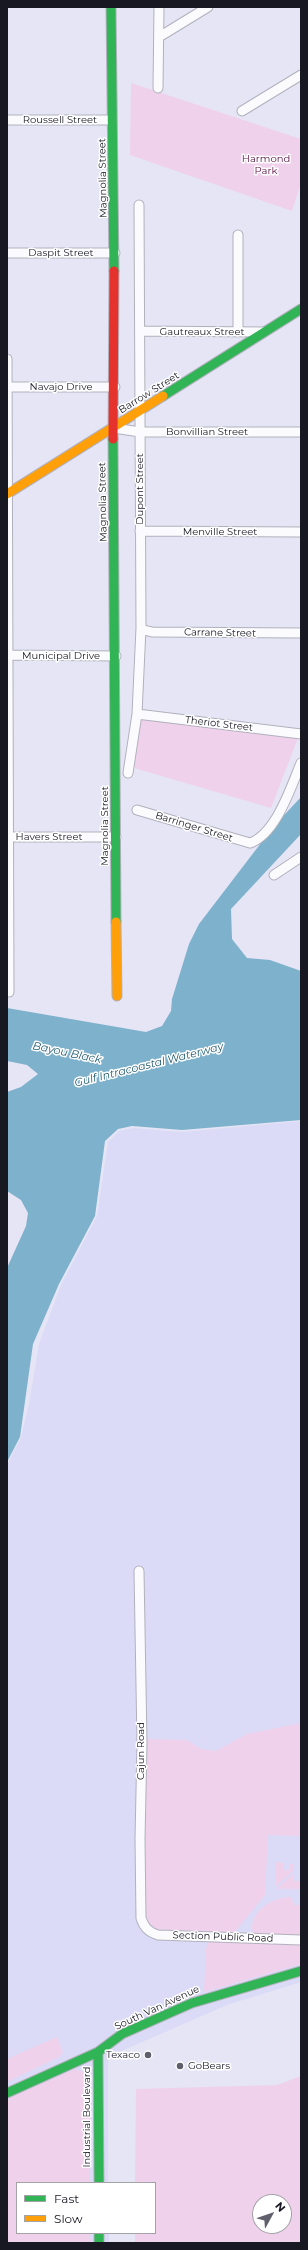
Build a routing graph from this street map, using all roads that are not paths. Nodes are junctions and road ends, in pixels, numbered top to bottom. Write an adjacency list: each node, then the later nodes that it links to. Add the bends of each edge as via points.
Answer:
1 (110, 7): 9 (street, Magnolia Street)
2 (159, 7): 4 (street)
3 (208, 7): 4 (street)
4 (159, 37): 6 (street)
5 (301, 75): 7 (street)
6 (158, 88)
7 (242, 111)
8 (7, 120): 9 (street, Roussell Street)
9 (112, 120): 13 (street, Magnolia Street)
10 (140, 205): 15 (street, Dupont Street)
11 (238, 235): 16 (street)
12 (7, 253): 13 (street, Daspit Street)
13 (115, 253): 20 (street, Magnolia Street)
14 (301, 309): 17 (street, Barrow Street)
15 (140, 331): 16 (street, Gautreaux Street); 21 (street, Dupont Street)
16 (238, 332): 17 (street, Gautreaux Street)
17 (265, 332): 21 (street, Barrow Street)
18 (7, 358): 19 (street)
19 (7, 387): 20 (street, Navajo Drive); 25 (street)
20 (115, 387): 22 (street, Magnolia Street)
21 (140, 412): 22 (street, Barrow Street); 23 (street, Dupont Street)
22 (114, 428): 23 (street, Bonvillian Street); 25 (street, Barrow Street); 31 (street, Magnolia Street)
23 (140, 432): 24 (street, Bonvillian Street); 26 (street, Dupont Street)
24 (301, 432)
25 (7, 494): 30 (street)
26 (140, 531): 27 (street, Menville Street); 28 (street, Dupont Street)
27 (301, 532)
28 (141, 628): 29 (street, Carrane Street, via 152,632); 32 (street, Dupont Street)
29 (301, 633)
30 (7, 656): 31 (street, Municipal Drive); 37 (street)
31 (116, 656): 38 (street, Magnolia Street)
32 (137, 714): 33 (street, Theriot Street); 35 (street, Dupont Street)
33 (301, 734)
34 (301, 763): 36 (street, Barringer Street, via 284,805 258,839 250,844)
35 (128, 773)
36 (137, 810)
37 (8, 837): 38 (street, Havers Street); 41 (street)
38 (116, 837): 42 (street, Magnolia Street)
39 (301, 857): 40 (street)
40 (274, 875)
41 (9, 992)
42 (116, 996)
43 (138, 1572): 44 (street, Cajun Road, via 142,1743 141,1918)
44 (146, 1929): 45 (street, Section Public Road, via 158,1935)
45 (301, 1940)
46 (301, 1971): 47 (street, South Van Avenue, via 192,2003 122,2034)
47 (98, 2052): 48 (street, South Van Avenue); 49 (street, Industrial Boulevard)
48 (7, 2093)
49 (99, 2182)

